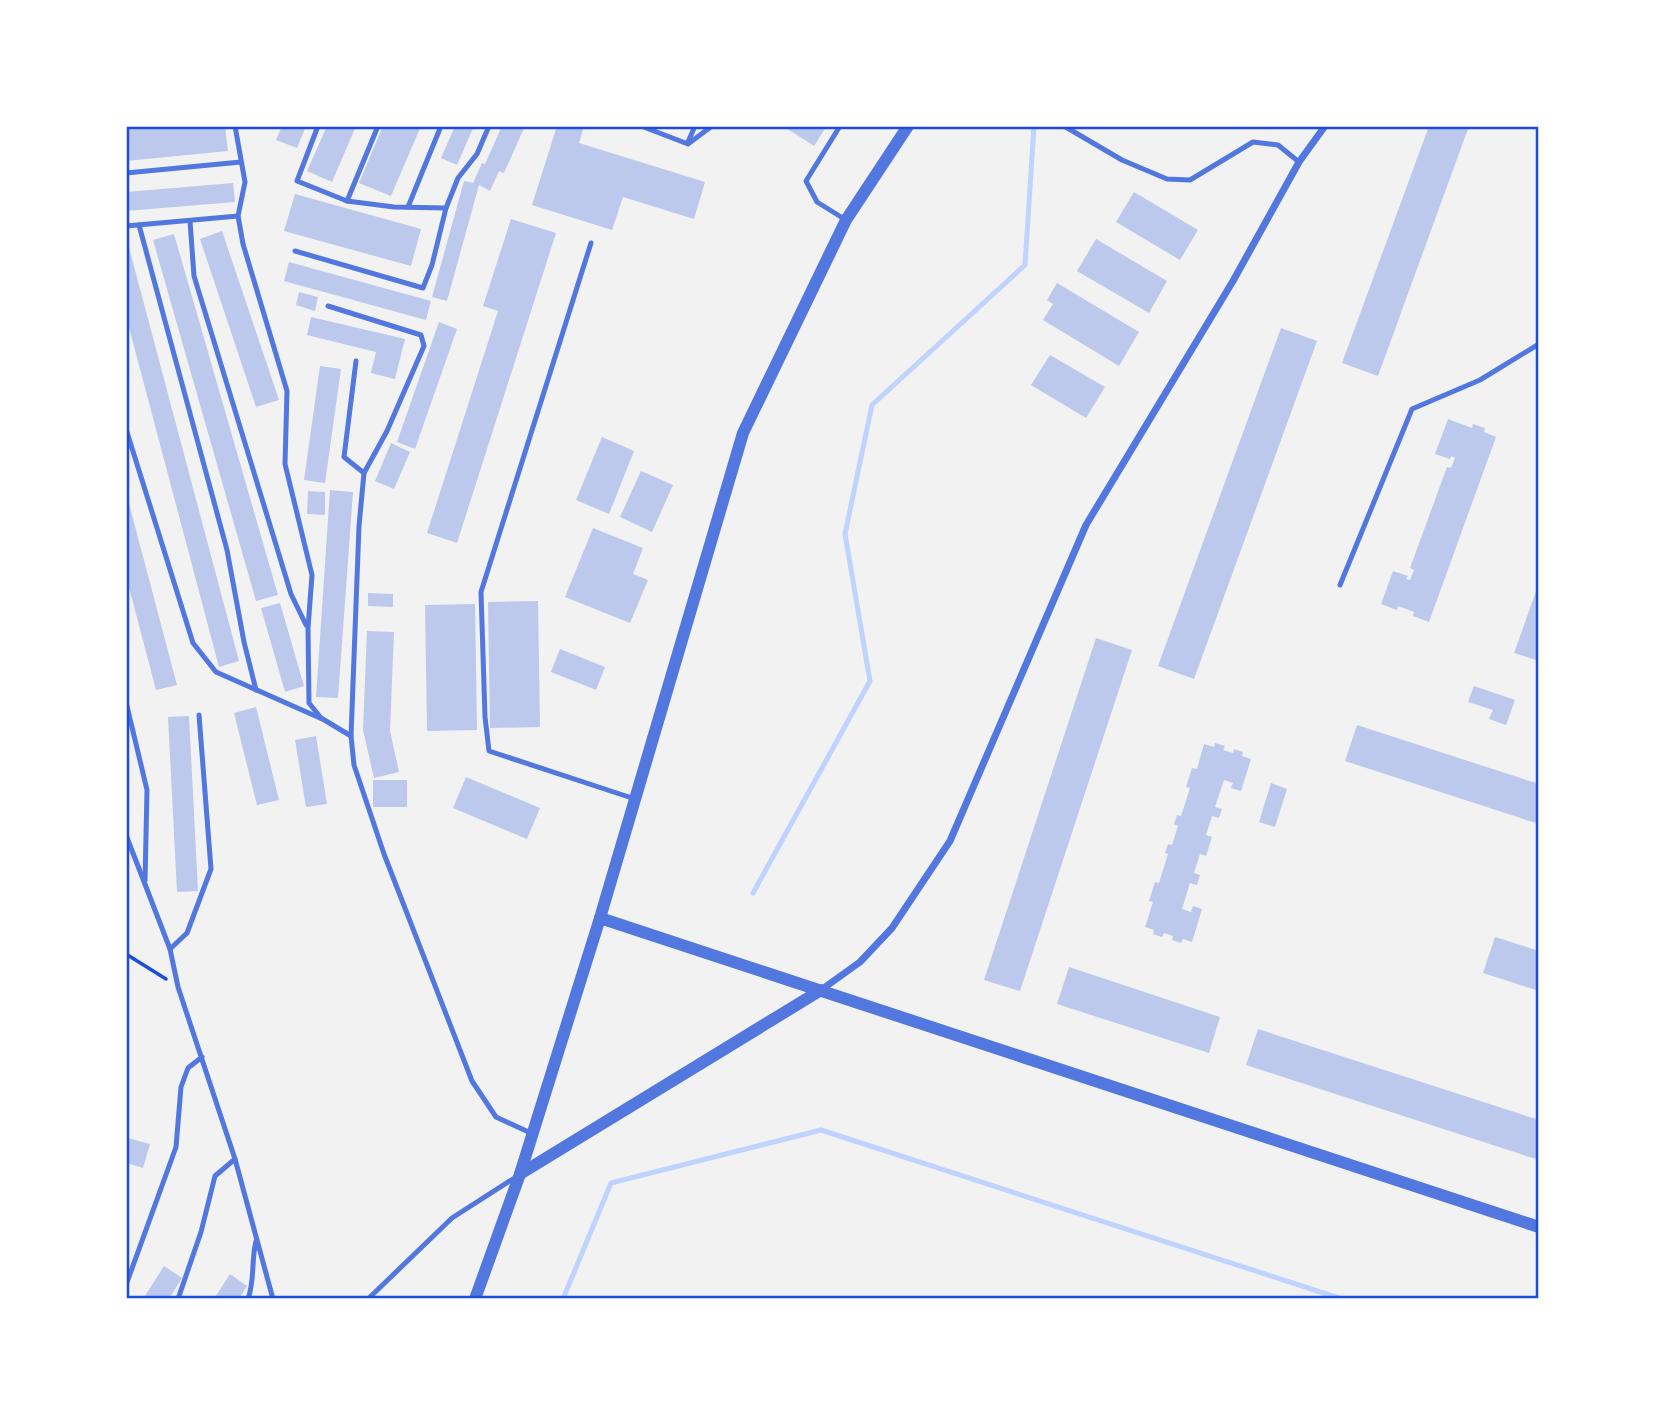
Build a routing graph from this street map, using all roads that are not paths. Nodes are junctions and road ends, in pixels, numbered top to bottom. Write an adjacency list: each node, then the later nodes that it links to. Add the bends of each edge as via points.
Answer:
1 (235, 126): 14 (lane)
2 (318, 126): 17 (lane, via 297,181)
3 (378, 126): 17 (lane)
4 (441, 126): 18 (lane)
5 (489, 126): 19 (lane)
6 (641, 126): 13 (lane)
7 (695, 126): 13 (lane)
8 (712, 126): 13 (lane)
9 (840, 126): 22 (lane, via 806,181 817,202)
10 (908, 126): 22 (street)
11 (1064, 126): 15 (lane, via 1122,160 1167,179 1190,180 1253,142 1278,145)
12 (1325, 126): 15 (street)
13 (688, 144)
14 (241, 162): 16 (lane); 20 (lane, via 246,182)
15 (1299, 162): 44 (street, via 1086,525 950,841 892,928 860,962)
16 (126, 173)
17 (347, 201): 18 (lane)
18 (408, 207): 19 (lane)
19 (446, 208): 26 (lane, via 423,288)
20 (238, 216): 21 (lane); 33 (lane, via 287,391 285,464 312,576)
21 (190, 220): 23 (lane); 33 (lane, via 194,275 291,594)
22 (846, 220): 39 (street, via 743,433)
23 (139, 225): 24 (lane); 34 (lane, via 228,550)
24 (126, 226)
25 (591, 243): 39 (lane, via 481,592 485,717 489,751)
26 (295, 251)
27 (328, 306): 31 (lane, via 421,335 424,346)
28 (1539, 344): 32 (lane, via 1480,380 1412,409)
29 (356, 361): 31 (lane, via 344,457)
30 (126, 429): 34 (lane, via 193,643 216,672)
31 (364, 473): 38 (lane)
32 (1340, 585)
33 (308, 628): 37 (lane, via 309,703)
34 (257, 690): 37 (lane)
35 (126, 702): 41 (lane, via 147,790)
36 (199, 715): 43 (lane, via 211,869 187,933)
37 (321, 718): 38 (lane)
38 (351, 736): 46 (lane, via 354,765 384,854 472,1081 496,1117)
39 (635, 799): 42 (street)
40 (126, 835): 41 (lane)
41 (145, 884): 43 (lane)
42 (600, 918): 44 (street); 46 (street)
43 (170, 949): 45 (lane)
44 (821, 990): 48 (street); 49 (street)
45 (202, 1057): 47 (lane); 51 (lane, via 188,1068 181,1087 176,1147)
46 (533, 1134): 48 (street)
47 (235, 1158): 50 (lane); 52 (lane, via 215,1176)
48 (520, 1174): 55 (lane, via 452,1218); 56 (street)
49 (1539, 1227)
50 (257, 1238): 53 (lane); 54 (lane)
51 (126, 1285)
52 (178, 1299)
53 (248, 1299)
54 (273, 1299)
55 (368, 1299)
56 (475, 1299)

